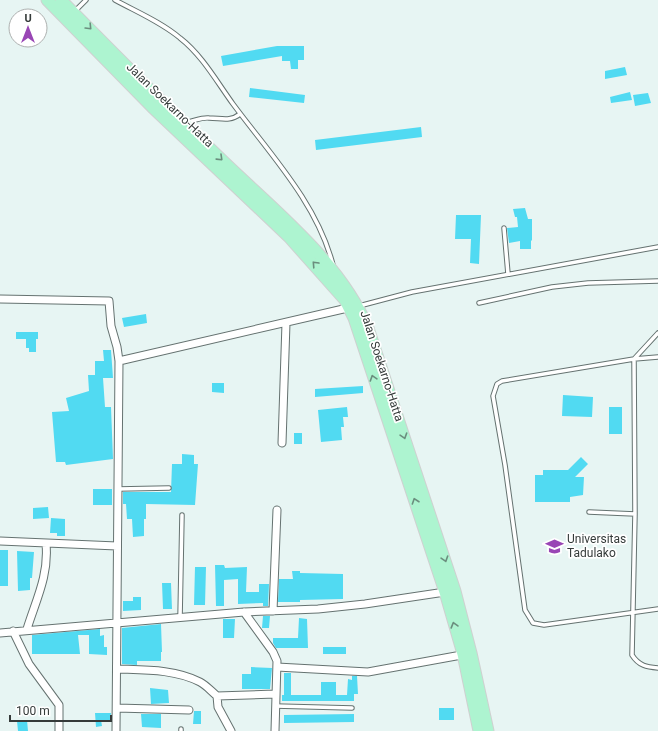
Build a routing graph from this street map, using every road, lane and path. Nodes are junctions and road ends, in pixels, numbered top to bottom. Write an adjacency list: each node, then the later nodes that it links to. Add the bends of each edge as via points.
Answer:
1 (47, 0): 7 (main road, Jalan Soekarno-Hatta, via 152,107)
2 (61, 0): 5 (main road, Jalan Soekarno-Hatta)
3 (86, 0): 5 (lane)
4 (115, 0): 6 (lane, via 181,38)
5 (73, 13): 7 (main road, Jalan Soekarno-Hatta, one-way to 7)
6 (240, 114): 7 (lane, via 225,120 204,118); 10 (lane, via 272,153 318,224)
7 (186, 130): 10 (main road, Jalan Soekarno-Hatta, one-way to 10); 15 (main road, Jalan Soekarno-Hatta, one-way to 7)
8 (504, 228): 11 (lane)
9 (658, 247): 11 (lane)
10 (335, 272): 15 (main road, Jalan Soekarno-Hatta)
11 (508, 274): 15 (lane, via 412,292)
12 (658, 281): 14 (lane, via 552,287)
13 (0, 299): 20 (street, via 109,301 111,326)
14 (479, 303)
15 (354, 307): 16 (street); 31 (main road, Jalan Soekarno-Hatta, one-way to 15); 41 (main road, Jalan Soekarno-Hatta, one-way to 41, via 368,328 455,591)
16 (286, 323): 20 (street); 21 (street)
17 (658, 333): 19 (lane)
18 (658, 357): 19 (lane)
19 (634, 359): 26 (lane); 35 (lane, via 502,381 497,384 493,396 528,618 533,623 544,625)
20 (119, 361): 23 (street)
21 (282, 443)
22 (169, 488): 23 (lane)
23 (118, 489): 30 (street)
24 (277, 510): 33 (street)
25 (589, 512): 26 (lane)
26 (635, 514): 35 (lane)
27 (182, 515): 36 (lane)
28 (0, 541): 29 (street)
29 (46, 544): 30 (street); 38 (street, via 45,576)
30 (116, 546): 37 (street)
31 (445, 592): 33 (street, via 365,604); 41 (main road, Jalan Soekarno-Hatta, one-way to 31)
32 (658, 609): 35 (lane)
33 (273, 611): 34 (street)
34 (244, 612): 36 (street); 42 (street, via 273,652)
35 (633, 612): 43 (lane, via 632,655 644,666)
36 (180, 618): 37 (street)
37 (116, 624): 38 (street); 44 (street)
38 (27, 629): 39 (street)
39 (13, 631): 40 (street); 51 (street, via 29,664 59,705)
40 (0, 633)
41 (467, 654): 42 (street, via 368,672); 55 (main road, Jalan Soekarno-Hatta); 56 (main road, Jalan Soekarno-Hatta)
42 (277, 668): 45 (street)
43 (658, 668)
44 (117, 669): 46 (street, via 183,676 202,683); 48 (street)
45 (275, 694): 46 (street); 47 (street)
46 (217, 696): 53 (street, via 218,707)
47 (275, 706): 49 (lane); 54 (street)
48 (117, 708): 50 (street); 52 (street)
49 (352, 708)
50 (188, 710)
51 (59, 731)
52 (116, 731)
53 (231, 731)
54 (275, 731)
55 (479, 731)
56 (488, 731)

